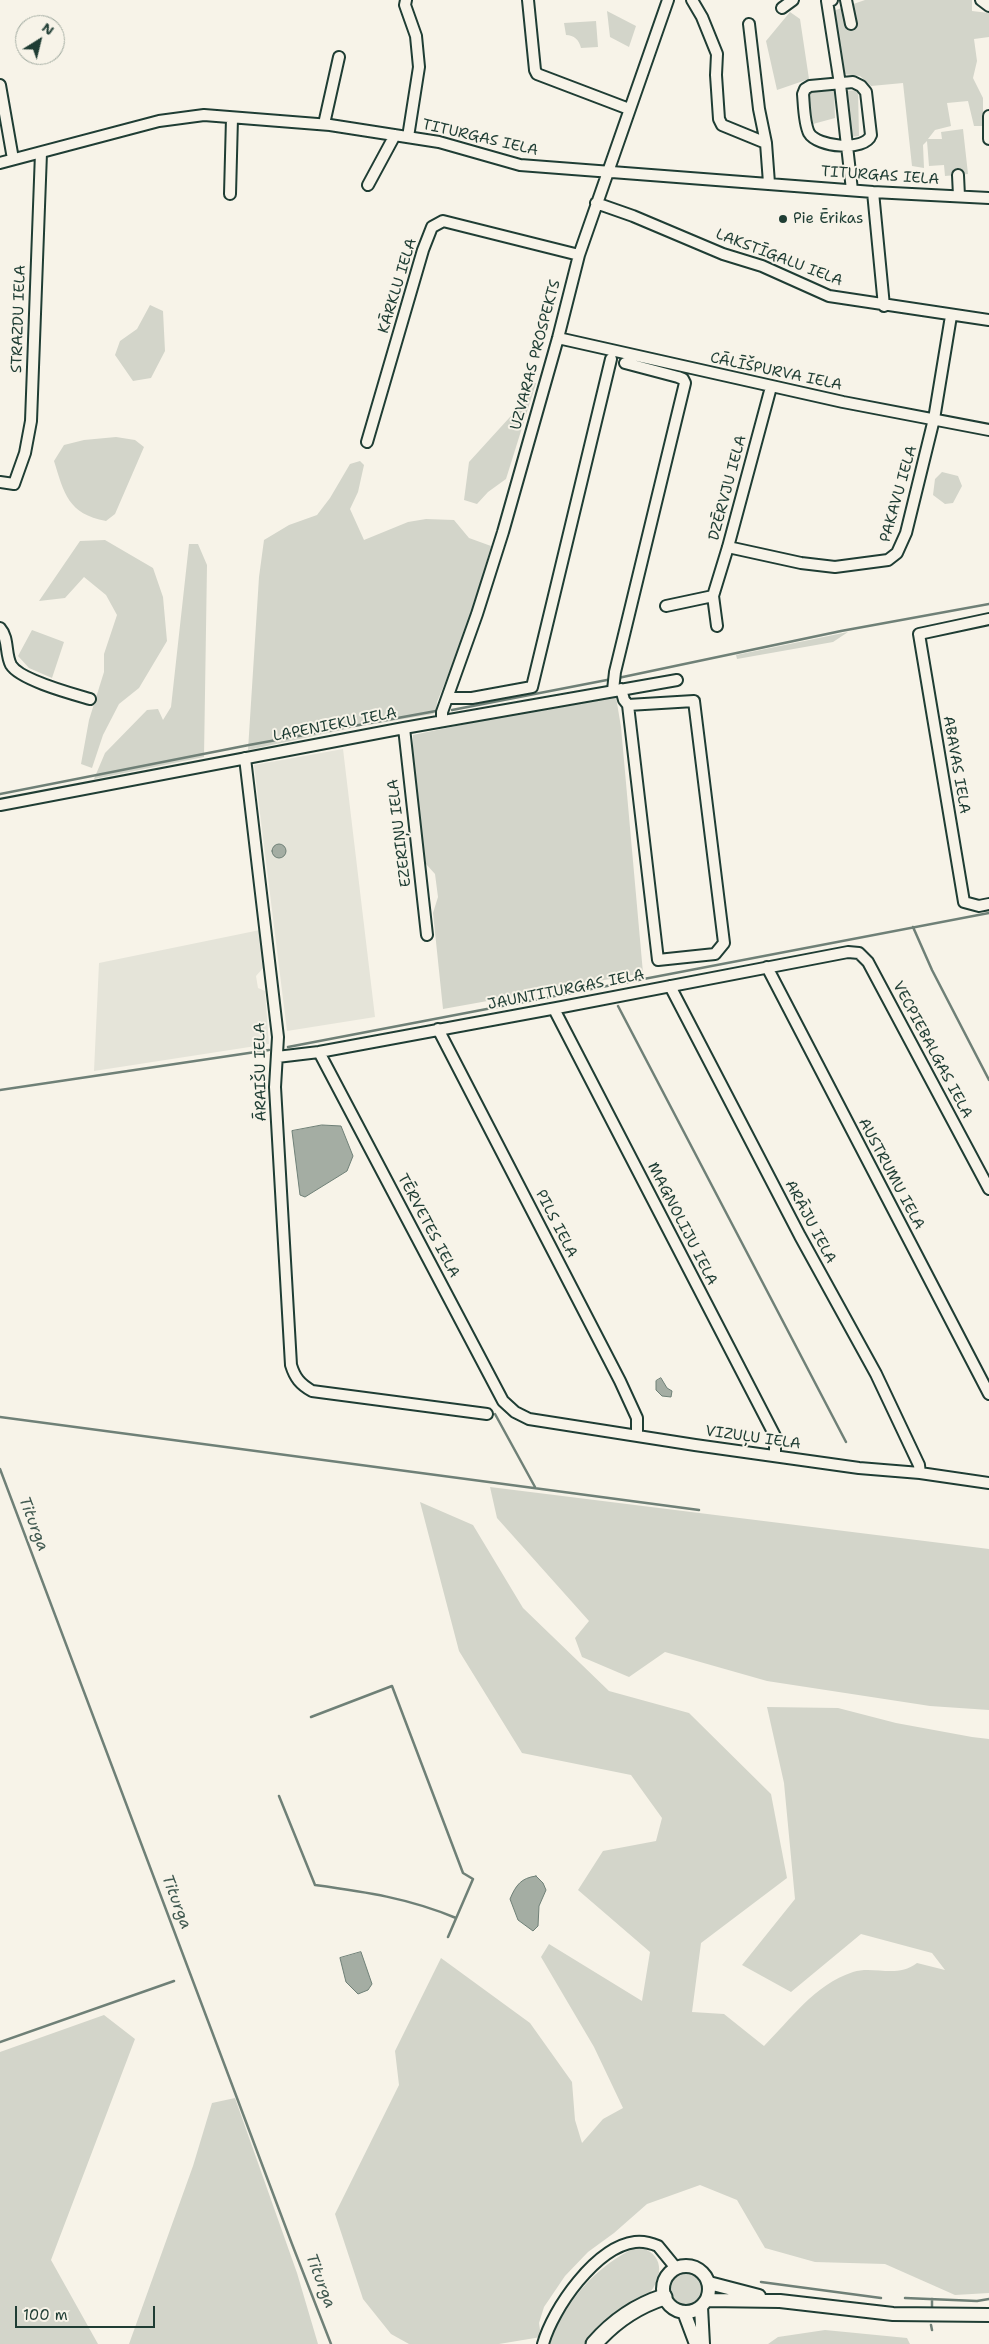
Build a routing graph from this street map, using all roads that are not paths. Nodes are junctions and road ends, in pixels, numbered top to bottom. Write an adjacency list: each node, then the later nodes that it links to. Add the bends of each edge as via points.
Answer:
1 (406, 0): 23 (street, via 416,36 419,67)
2 (528, 0): 18 (street, via 537,74)
3 (668, 0): 18 (street, UZVARAS PROSPEKTS)
4 (692, 0): 25 (street, via 717,54 719,118 722,125)
5 (793, 0): 12 (street)
6 (821, 0): 7 (street)
7 (827, 0): 8 (street); 16 (street)
8 (832, 0)
9 (846, 0): 14 (street)
10 (981, 0): 11 (street)
11 (989, 6)
12 (782, 8)
13 (749, 24): 25 (street)
14 (851, 24)
15 (338, 57): 21 (street)
16 (840, 84): 26 (street); 26 (street, via 853,82 866,92 871,135 865,144); 26 (street, via 810,86 803,94 809,132 820,142)
17 (0, 85): 28 (street)
18 (629, 109): 30 (street, UZVARAS PROSPEKTS)
19 (989, 116): 24 (street)
20 (232, 118): 21 (street, TITURGAS IELA); 27 (street, TITURGAS IELA, via 204,115 159,121); 36 (street)
21 (324, 124): 22 (street, TITURGAS IELA)
22 (395, 135): 23 (street, TITURGAS IELA); 33 (street)
23 (408, 137): 30 (street, TITURGAS IELA, via 439,142 520,165)
24 (989, 139)
25 (766, 143): 32 (street)
26 (847, 146): 34 (street)
27 (40, 153): 28 (street, TITURGAS IELA); 51 (street, STRAZDU IELA, via 31,421 25,453 14,484)
28 (13, 160): 29 (street, TITURGAS IELA)
29 (0, 163)
30 (608, 171): 32 (street, TITURGAS IELA); 39 (street, UZVARAS PROSPEKTS)
31 (958, 175): 37 (street)
32 (769, 183): 34 (street, TITURGAS IELA)
33 (368, 185)
34 (852, 190): 35 (street, TITURGAS IELA)
35 (873, 192): 37 (street, TITURGAS IELA); 41 (street)
36 (230, 194)
37 (959, 196): 38 (street, TITURGAS IELA)
38 (989, 198)
39 (596, 204): 40 (street, UZVARAS PROSPEKTS); 41 (street, LAKSTĪGALU IELA, via 762,266 829,296)
40 (579, 256): 44 (street, UZVARAS PROSPEKTS); 50 (street, KĀRKLU IELA, via 443,221 432,227)
41 (884, 306): 42 (street, LAKSTĪGALU IELA)
42 (951, 316): 43 (street, LAKSTĪGALU IELA); 48 (street, PAKAVU IELA)
43 (989, 320)
44 (558, 338): 47 (street, CĀLĪŠPURVA IELA); 60 (street, UZVARAS PROSPEKTS, via 500,541)
45 (611, 359): 60 (street, via 532,687 472,698)
46 (625, 363): 59 (street, via 678,377 685,383 615,672)
47 (771, 387): 48 (street, CĀLĪŠPURVA IELA); 52 (street, DZĒRVJU IELA)
48 (934, 419): 49 (street, CĀLĪŠPURVA IELA); 52 (street, PAKAVU IELA, via 906,533 897,553 888,560 835,568)
49 (989, 430)
50 (367, 442)
51 (0, 482)
52 (728, 547): 53 (street, DZĒRVJU IELA)
53 (713, 596): 54 (street); 56 (street, DZĒRVJU IELA)
54 (666, 606)
55 (989, 619): 67 (street, ABAVAS IELA, via 919,634 964,902 979,906)
56 (717, 626)
57 (0, 628): 61 (street, via 8,646 11,665 20,673 52,688)
58 (677, 680): 59 (street, LAPENIEKU IELA)
59 (617, 690): 62 (street); 63 (street, LAPENIEKU IELA)
60 (448, 698): 63 (street, UZVARAS PROSPEKTS)
61 (90, 699)
62 (628, 705): 62 (street, via 658,960 714,954 724,943 694,701)
63 (442, 721): 64 (street, LAPENIEKU IELA)
64 (404, 728): 65 (street, LAPENIEKU IELA); 68 (street, EZERIŅU IELA)
65 (245, 758): 66 (street, LAPENIEKU IELA); 75 (street, ĀRAIŠU IELA, via 278,1037)
66 (0, 804)
67 (989, 904)
68 (427, 934)
69 (860, 952): 70 (street, JAUNTITURGAS IELA); 76 (street, VECPIEBALGAS IELA)
70 (767, 967): 71 (street, JAUNTITURGAS IELA); 77 (street, AUSTRUMU IELA)
71 (670, 986): 72 (street, JAUNTITURGAS IELA); 82 (street, ARĀJU IELA, via 876,1374)
72 (554, 1009): 73 (street, JAUNTITURGAS IELA); 81 (street, MAGNOLIJU IELA, via 775,1436)
73 (438, 1029): 74 (street, JAUNTITURGAS IELA); 80 (street, PILS IELA, via 620,1381 637,1418)
74 (319, 1052): 75 (street, JAUNTITURGAS IELA); 78 (street, TĒRVETES IELA, via 503,1400)
75 (277, 1057): 79 (street, ĀRAIŠU IELA, via 275,1087 291,1365 295,1377 312,1391)
76 (989, 1189)
77 (989, 1394)
78 (515, 1412): 80 (street, VIZUĻU IELA, via 529,1419)
79 (487, 1414)
80 (637, 1435): 81 (street, VIZUĻU IELA)
81 (775, 1455): 82 (street, VIZUĻU IELA)
82 (920, 1473): 83 (street, VIZUĻU IELA)
83 (989, 1483)
84 (676, 2268): 85 (main road, via 696,2268); 86 (main road, via 663,2284); 91 (street, via 658,2246 636,2242 624,2246 581,2277 563,2302)
85 (709, 2283): 87 (main road); 88 (main road, via 710,2292)
86 (664, 2297): 89 (main road, via 672,2308); 92 (highway, via 618,2320)
87 (780, 2301): 88 (main road); 90 (main road, via 893,2314)
88 (704, 2304): 89 (main road, via 693,2312); 94 (main road)
89 (684, 2312): 93 (main road)
90 (989, 2315)
91 (543, 2344)
92 (594, 2344)
93 (696, 2344)
94 (703, 2344)

